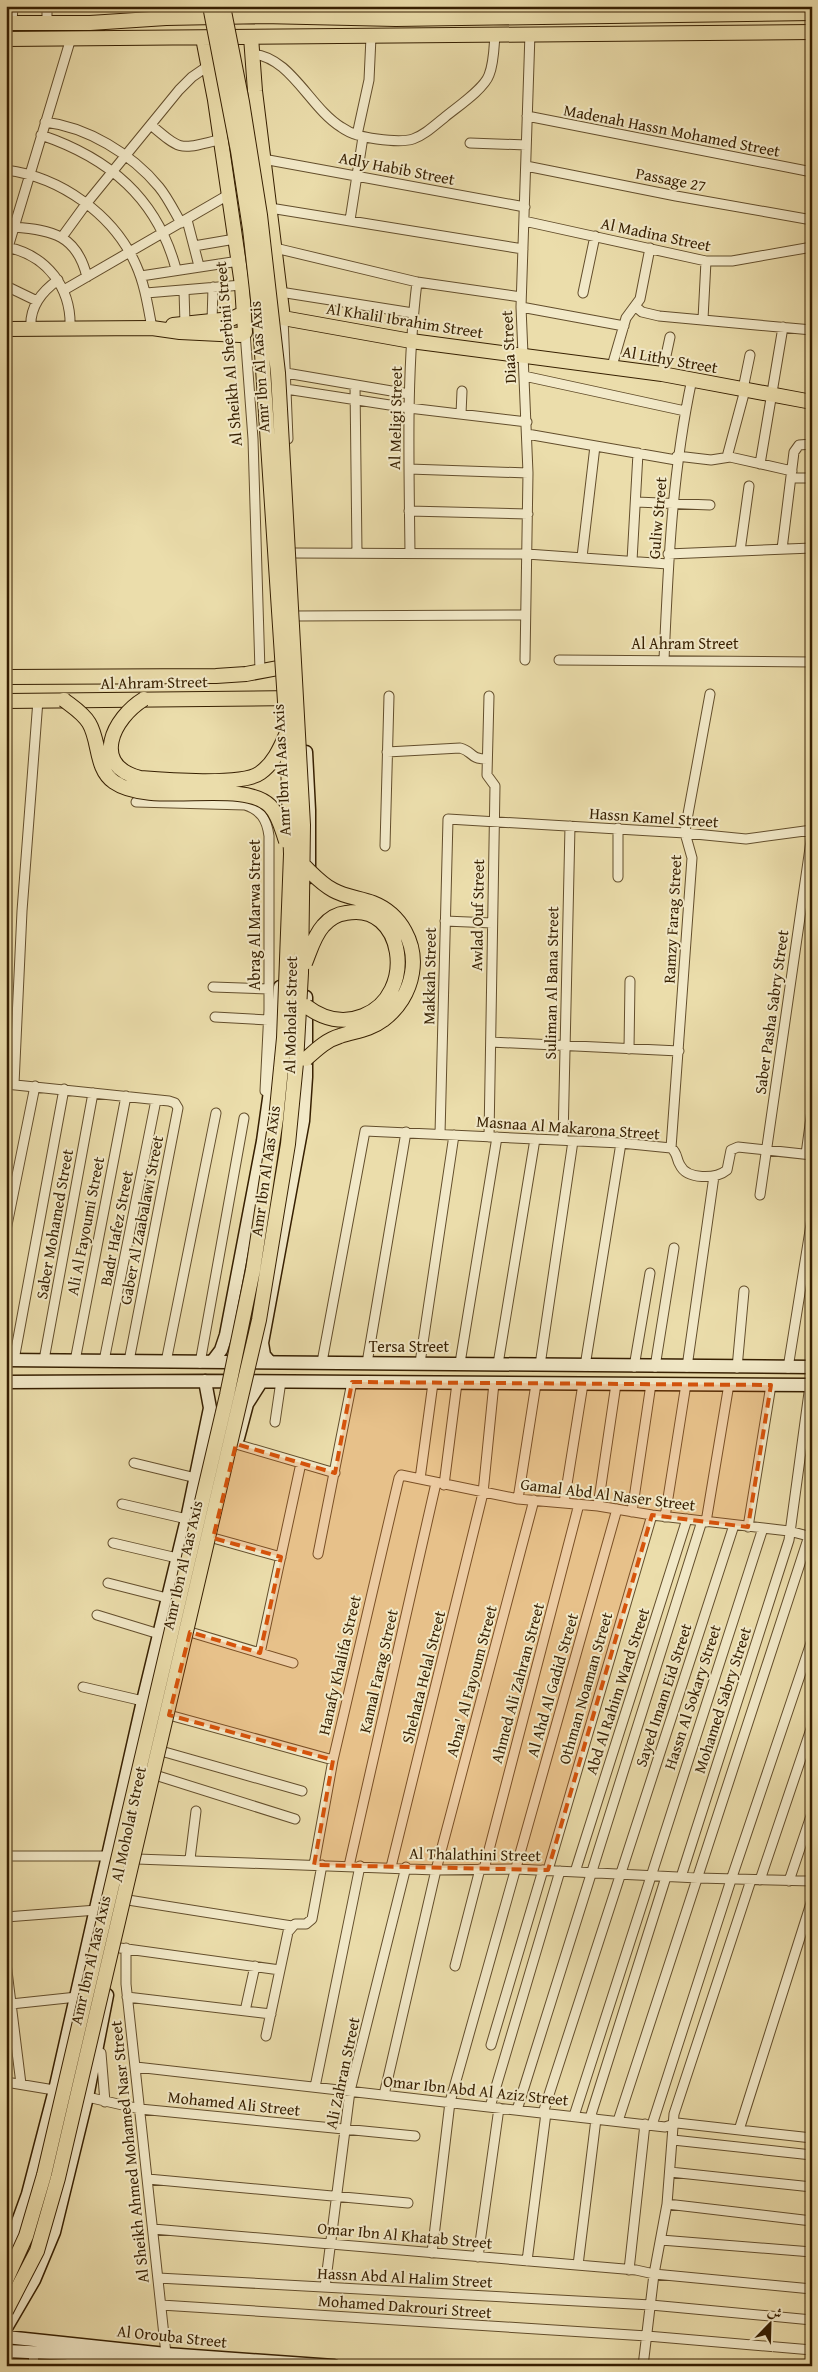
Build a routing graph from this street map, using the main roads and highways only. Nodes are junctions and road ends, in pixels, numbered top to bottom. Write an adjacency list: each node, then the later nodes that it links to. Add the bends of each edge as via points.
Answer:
1 (210, 6): 31 (main road, Amr Ibn Al Aas Axis, bridge, via 238,151 260,308)
2 (223, 6): 33 (main road, Amr Ibn Al Aas Axis, bridge, via 260,215 276,343)
3 (168, 12): 4 (main road, via 262,16); 11 (main road)
4 (396, 12): 5 (main road)
5 (451, 12): 6 (main road)
6 (502, 12): 7 (main road)
7 (589, 12): 8 (main road)
8 (812, 13)
9 (9, 23): 10 (main road)
10 (69, 23): 11 (main road); 14 (main road, via 74,30)
11 (90, 23): 15 (main road, via 86,31)
12 (812, 32): 13 (main road)
13 (251, 37): 16 (main road); 18 (main road)
14 (71, 38): 15 (main road); 17 (main road)
15 (91, 38): 16 (main road)
16 (203, 38): 19 (main road, Al Sheikh Al Sherbini Street)
17 (6, 39)
18 (255, 91): 19 (main road, via 250,84 235,79 220,85); 23 (main road, Al Khalil Ibrahim Street, via 283,318 411,341)
19 (215, 100): 20 (main road, Al Sheikh Al Sherbini Street)
20 (244, 313): 21 (main road, via 237,318); 21 (main road, Al Sheikh Al Sherbini Street, via 245,332 240,335)
21 (156, 328): 22 (main road)
22 (6, 329)
23 (522, 355): 24 (main road, Al Lithy Street, via 662,374)
24 (812, 402)
25 (299, 664): 26 (main road, Al Ahram Street, via 216,676)
26 (6, 676)
27 (302, 698): 28 (main road, Al Ahram Street)
28 (144, 699): 29 (main road, Al Ahram Street); 31 (main road, bridge, via 131,707 120,720 111,743 119,767 140,778 229,781 254,777 273,760)
29 (64, 700): 30 (main road, Al Ahram Street); 32 (main road, bridge, via 88,721 103,766 113,781 136,792 255,797 274,812)
30 (6, 701)
31 (287, 732): 32 (main road, Amr Ibn Al Aas Axis, bridge)
32 (291, 854): 37 (main road, Amr Ibn Al Aas Axis, bridge, via 279,1090 268,1178 244,1316 44,2175 26,2236)
33 (302, 863): 34 (main road, Amr Ibn Al Aas Axis, bridge); 36 (main road, bridge, via 331,889 375,904 395,917 408,937 413,964 404,996 391,1014 372,1026 324,1043)
34 (301, 973): 35 (main road, bridge, via 322,927 342,914 358,912 372,916 385,926 395,942 399,963 397,978 388,998 376,1009 362,1017 345,1020 328,1018); 38 (main road, Amr Ibn Al Aas Axis, bridge, via 288,1144 259,1320 58,2178 37,2251)
35 (306, 1006)
36 (306, 1059)
37 (6, 2280)
38 (6, 2311)

